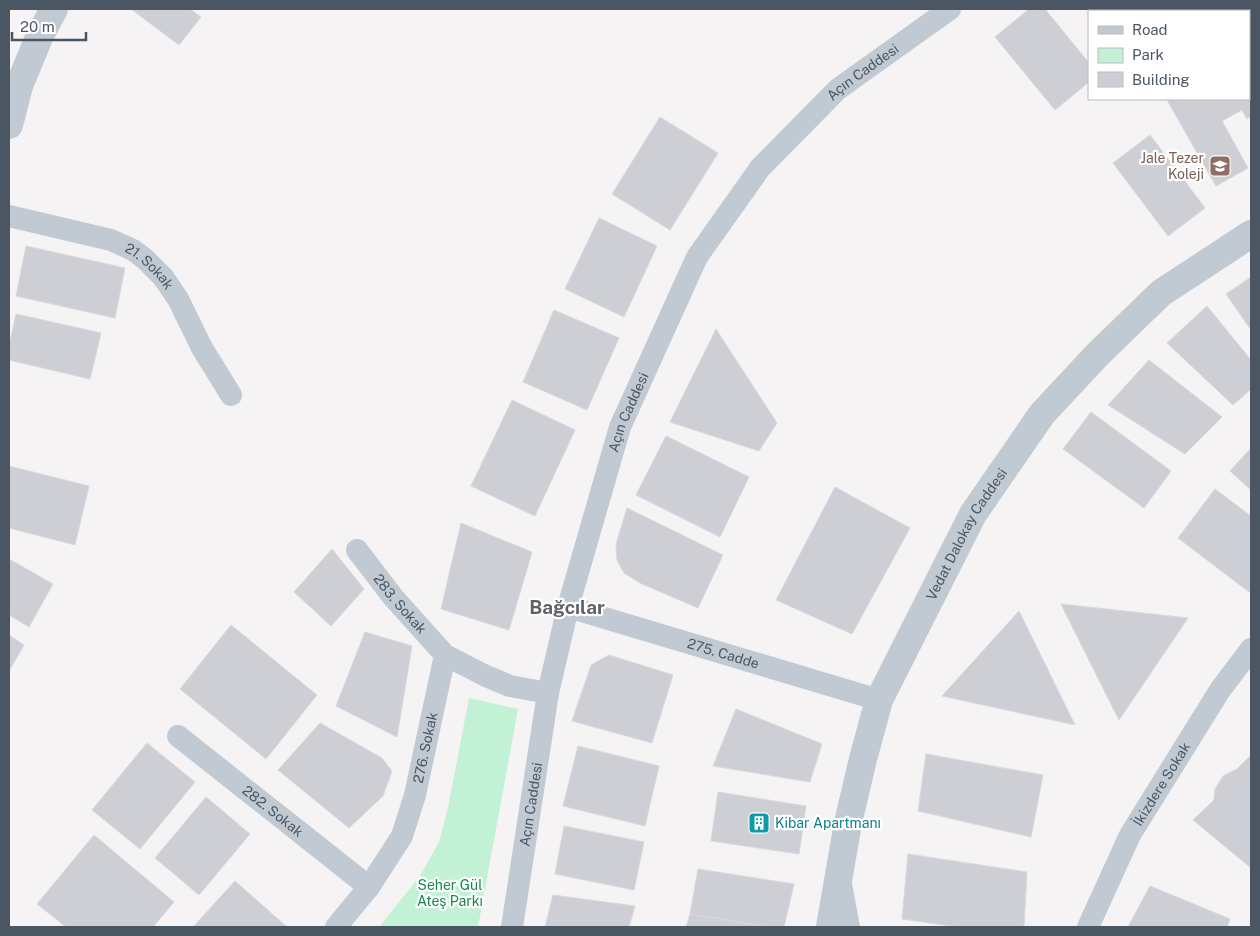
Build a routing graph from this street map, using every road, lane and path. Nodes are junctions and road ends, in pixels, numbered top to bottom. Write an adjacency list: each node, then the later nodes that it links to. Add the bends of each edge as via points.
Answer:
1 (54, 9): 3 (street, via 19,86)
2 (950, 9): 8 (street, Açın Caddesi, via 838,89 760,168 697,257 620,427)
3 (9, 125)
4 (9, 216): 6 (street, 21. Sokak, via 111,240 146,259 178,299 202,348)
5 (1251, 234): 12 (street, Vedat Dalokay Caddesi, via 1162,293 1042,414 973,514)
6 (231, 395)
7 (357, 550): 10 (street, 283. Sokak, via 393,597)
8 (568, 607): 11 (street, Açın Caddesi); 12 (street, 275. Cadde)
9 (1251, 649): 20 (street, İkizdere Sokak, via 1220,690 1130,835)
10 (445, 655): 11 (street, via 510,686); 15 (street, 276. Sokak, via 415,795 402,836)
11 (548, 693): 17 (street, Açın Caddesi)
12 (879, 700): 14 (street, Vedat Dalokay Caddesi, via 862,759)
13 (178, 736): 15 (street, 282. Sokak)
14 (840, 874): 18 (street, Vedat Dalokay Caddesi); 19 (street)
15 (369, 887): 16 (street, 276. Sokak)
16 (336, 927)
17 (512, 927)
18 (830, 927)
19 (849, 927)
20 (1088, 927)

